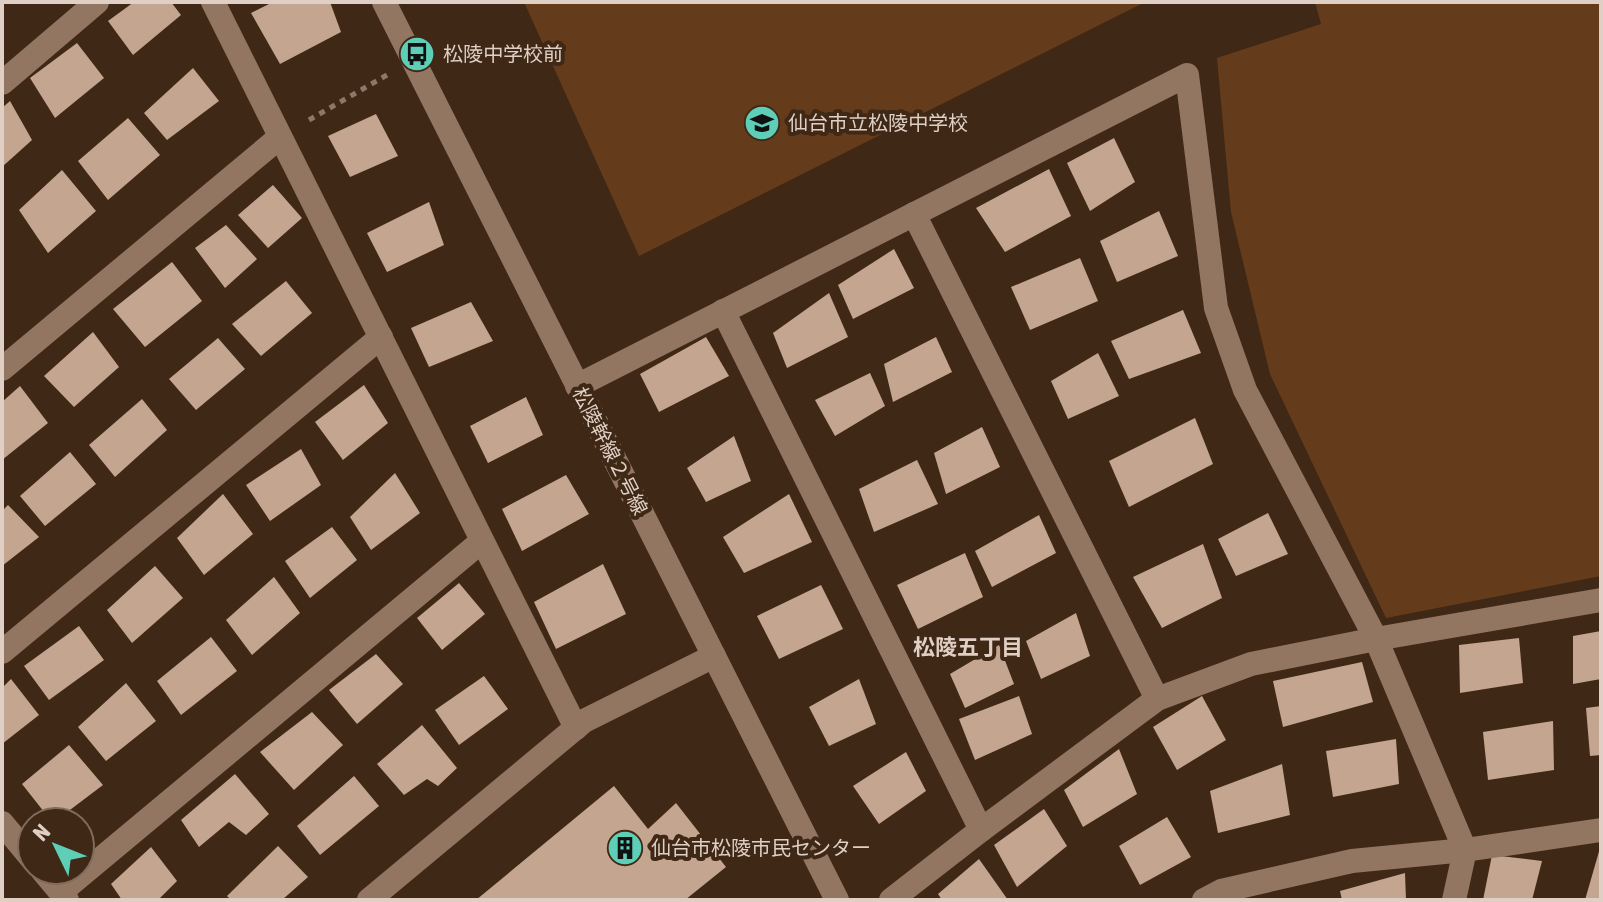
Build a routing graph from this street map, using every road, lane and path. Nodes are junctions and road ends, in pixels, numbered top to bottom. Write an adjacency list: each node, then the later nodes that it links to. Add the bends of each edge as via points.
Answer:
1 (97, 2): 5 (street)
2 (213, 2): 6 (street)
3 (384, 2): 4 (street, 松陵幹線２号線)
4 (413, 59): 6 (path); 11 (street, 松陵幹線２号線)
5 (2, 83)
6 (280, 137): 9 (street); 10 (street)
7 (914, 214): 8 (street); 14 (street, via 1187,75 1216,308 1245,390); 17 (street)
8 (723, 311): 11 (street); 20 (street)
9 (381, 337): 12 (street); 15 (street)
10 (2, 369)
11 (577, 386): 16 (street, 松陵幹線２号線)
12 (482, 541): 18 (street); 24 (street)
13 (1601, 600): 14 (street)
14 (1376, 639): 17 (street, via 1251,664); 23 (street)
15 (2, 652)
16 (714, 656): 18 (street); 26 (street, 松陵幹線２号線)
17 (1157, 699): 20 (street)
18 (576, 728): 25 (street)
19 (2, 823): 22 (street)
20 (981, 830): 27 (street)
21 (1601, 830): 23 (street)
22 (16, 840)
23 (1465, 850): 28 (street, via 1352,861 1221,891); 29 (street)
24 (64, 896)
25 (369, 900)
26 (837, 900)
27 (891, 900)
28 (1204, 900)
29 (1454, 900)

